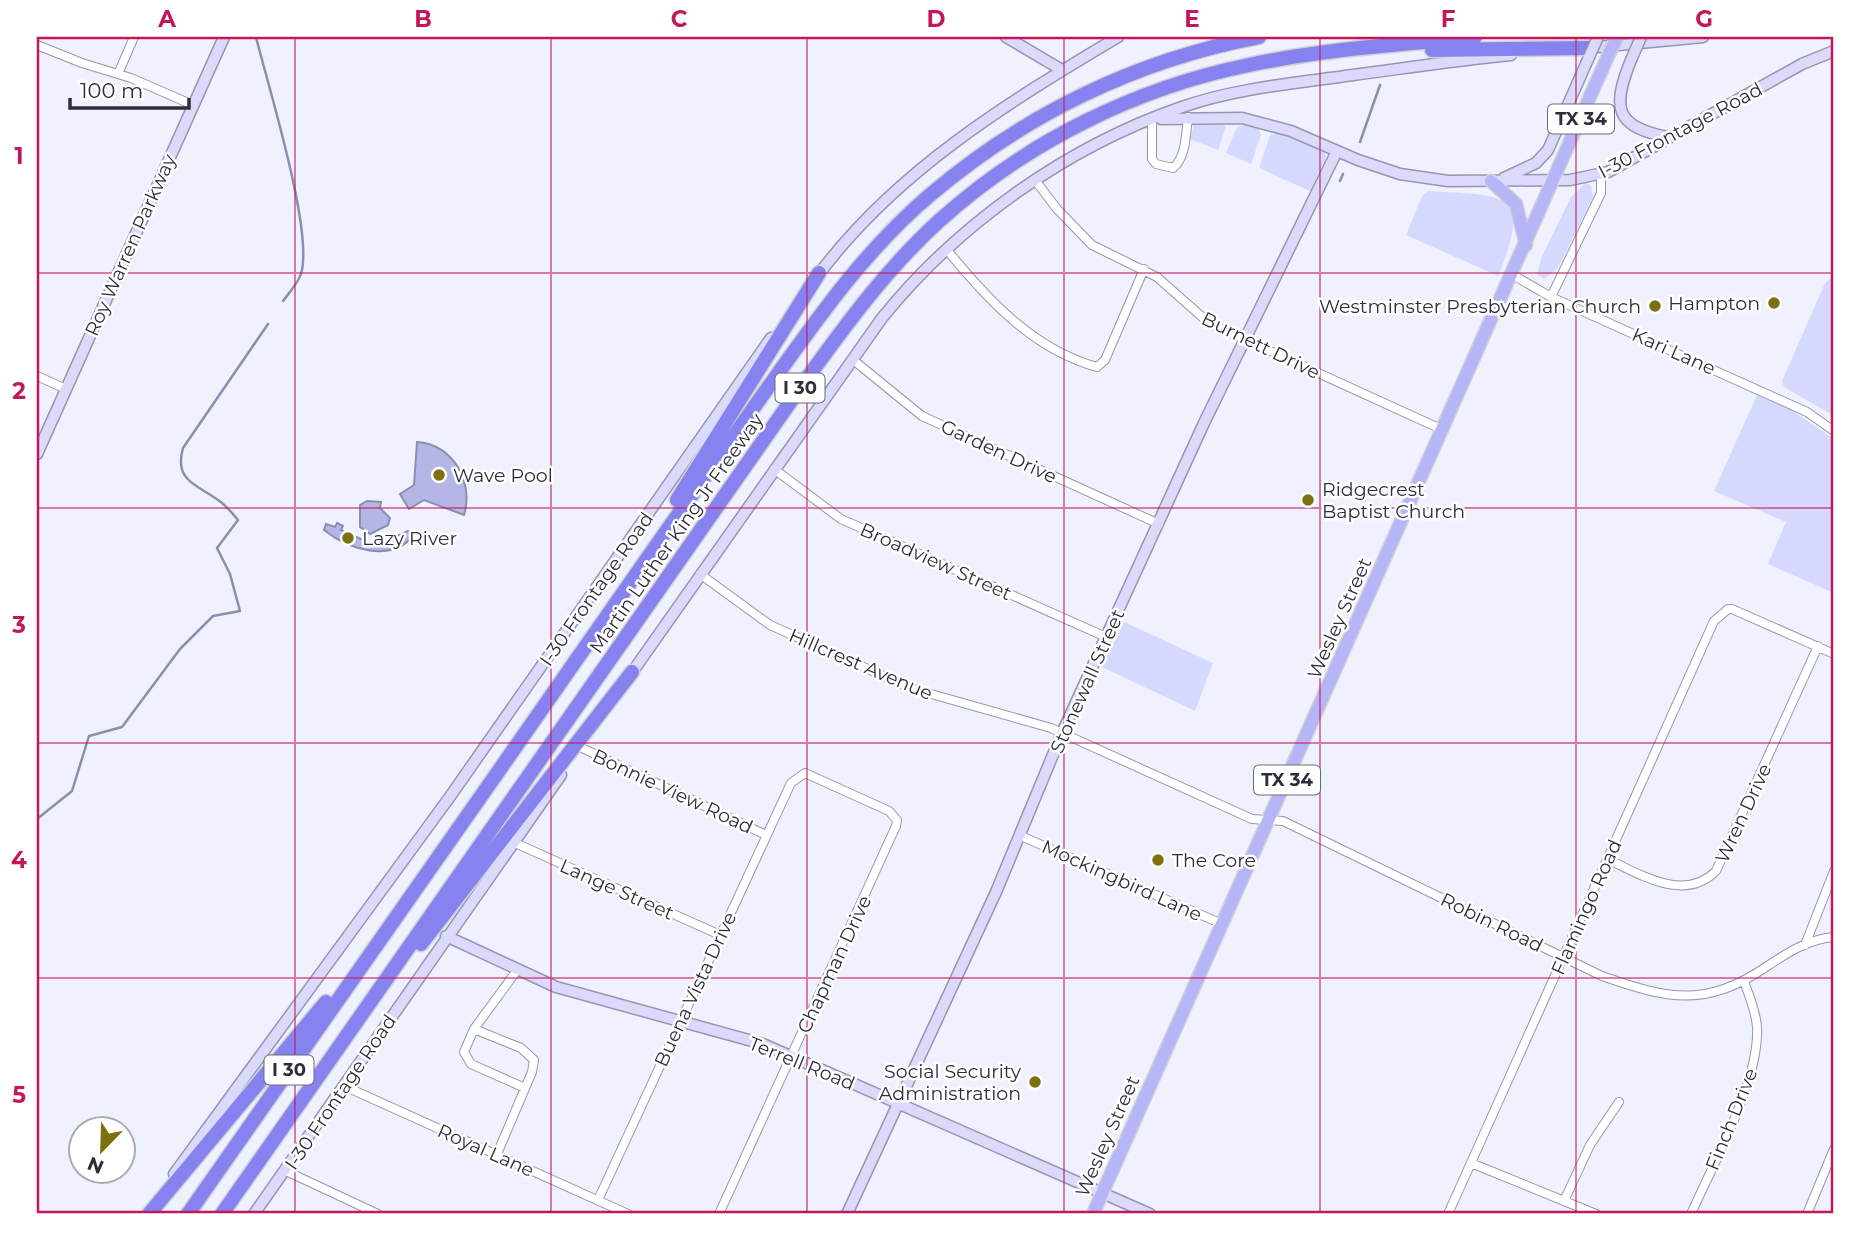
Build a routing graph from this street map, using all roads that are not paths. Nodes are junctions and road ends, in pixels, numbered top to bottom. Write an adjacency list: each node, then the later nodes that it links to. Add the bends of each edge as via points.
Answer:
1 (134, 37): 15 (street)
2 (224, 37): 16 (main road, Roy Warren Parkway)
3 (1006, 37): 14 (main road)
4 (1118, 37): 14 (main road, I-30 Frontage Road)
5 (1259, 37): 41 (highway, Martin Luther King Jr Freeway / I 30, via 1211,46 1087,93 1031,120 929,196 833,297)
6 (1475, 37): 12 (highway, Martin Luther King Jr Freeway / I 30)
7 (1616, 37): 24 (main road, Wesley Street / TX 34, bridge)
8 (1641, 37): 19 (main road, bridge, via 1622,83 1620,103 1625,119 1640,132)
9 (1703, 37): 11 (main road, I-30 Frontage Road)
10 (37, 44): 15 (street)
11 (1592, 47): 12 (highway); 18 (main road, I-30 Frontage Road, via 1299,82 1227,95); 23 (main road, via 1548,150 1536,163)
12 (1347, 51): 66 (highway, Martin Luther King Jr Freeway / I 30, via 1220,71 1128,102 1024,157 937,222 882,281 820,360)
13 (1834, 51): 19 (main road, I-30 Frontage Road)
14 (1062, 70): 28 (main road, I-30 Frontage Road, via 931,160)
15 (118, 74): 16 (street)
16 (193, 105): 34 (main road, Roy Warren Parkway)
17 (1188, 117): 18 (main road, I-30 Frontage Road); 18 (street, via 1183,151 1173,168 1152,159); 20 (main road, I-30 Frontage Road, via 1242,118 1291,131)
18 (1152, 120): 22 (main road, I-30 Frontage Road, via 1085,150)
19 (1668, 137): 21 (main road, I-30 Frontage Road)
20 (1337, 151): 23 (main road, I-30 Frontage Road, via 1400,174); 31 (main road, Stonewall Street)
21 (1601, 175): 24 (main road, I-30 Frontage Road); 30 (street, via 1601,193)
22 (1035, 180): 26 (main road, I-30 Frontage Road); 27 (street, Burnett Drive, via 1092,245)
23 (1491, 181): 24 (main road, I-30 Frontage Road); 25 (main road, via 1516,204)
24 (1555, 181): 25 (main road, Wesley Street / TX 34)
25 (1526, 245): 29 (main road, Wesley Street / TX 34)
26 (947, 250): 27 (street, via 1026,333 1097,367 1105,360); 32 (main road, I-30 Frontage Road, via 911,283)
27 (1144, 269): 31 (street, Burnett Drive, via 1198,316)
28 (819, 273): 41 (highway); 79 (main road, I-30 Frontage Road, via 449,798)
29 (1513, 275): 30 (street, Kari Lane); 35 (main road, Wesley Street / TX 34)
30 (1551, 297): 36 (street, Kari Lane, via 1768,393)
31 (1244, 341): 35 (street, Burnett Drive); 39 (main road, Stonewall Street)
32 (852, 359): 38 (main road, I-30 Frontage Road); 39 (street, Garden Drive, via 922,416)
33 (37, 376): 34 (street)
34 (66, 389): 37 (main road, Roy Warren Parkway)
35 (1443, 430): 49 (main road, Wesley Street / TX 34)
36 (1834, 430)
37 (37, 454)
38 (774, 469): 40 (main road, I-30 Frontage Road); 42 (street, Broadview Street, via 841,519)
39 (1159, 524): 42 (main road, Stonewall Street)
40 (700, 574): 45 (main road, I-30 Frontage Road); 46 (street, Hillcrest Avenue, via 770,625 910,688)
41 (605, 619): 56 (highway, Martin Luther King Jr Freeway / I 30)
42 (1106, 637): 46 (main road, Stonewall Street)
43 (1818, 646): 44 (street); 53 (street, Wren Drive, via 1716,871 1698,882 1668,886); 53 (street, Flamingo Road, via 1732,609 1718,615)
44 (1834, 653)
45 (632, 673): 47 (main road, I-30 Frontage Road); 66 (highway)
46 (1062, 733): 49 (street, Hillcrest Avenue, via 1252,819); 51 (main road, Stonewall Street)
47 (580, 747): 50 (street, Bonnie View Road); 52 (main road, I-30 Frontage Road)
48 (794, 779): 50 (street, Buena Vista Drive); 67 (street, Chapman Drive, via 810,774 880,806 897,820)
49 (1269, 820): 55 (main road, Wesley Street / TX 34); 61 (street, Robin Road, via 1283,821)
50 (766, 835): 57 (street, Buena Vista Drive)
51 (1021, 836): 55 (street, Mockingbird Lane); 71 (main road, Stonewall Street)
52 (513, 842): 57 (street, Lange Street); 58 (main road, I-30 Frontage Road)
53 (1607, 859): 61 (street, Flamingo Road)
54 (1834, 871): 60 (street)
55 (1222, 924): 76 (main road, Wesley Street / TX 34)
56 (390, 925): 79 (highway); 80 (highway, Martin Luther King Jr Freeway / I 30)
57 (720, 935): 64 (street, Buena Vista Drive)
58 (446, 936): 62 (main road, Terrell Road); 68 (main road, I-30 Frontage Road)
59 (1834, 937): 60 (street, Robin Road)
60 (1805, 945): 63 (street, Robin Road)
61 (1564, 957): 63 (street, Robin Road, via 1632,986 1678,995 1697,997); 74 (street, Flamingo Road)
62 (518, 969): 64 (main road, Terrell Road, via 556,986); 65 (street)
63 (1744, 981): 91 (street, Finch Drive, via 1755,1015 1756,1053)
64 (680, 1022): 67 (main road, Terrell Road); 77 (street, Buena Vista Drive)
65 (474, 1028): 69 (street, via 531,1055 534,1064); 69 (street, via 464,1047 467,1061)
66 (343, 1040): 81 (highway, Martin Luther King Jr Freeway / I 30)
67 (791, 1056): 71 (main road, Terrell Road); 85 (street, Chapman Drive)
68 (344, 1086): 73 (street, Royal Lane); 75 (main road, I-30 Frontage Road)
69 (525, 1088): 73 (street)
70 (1619, 1102): 78 (street, via 1590,1145)
71 (898, 1103): 76 (main road, Terrell Road); 86 (main road, Stonewall Street)
72 (1834, 1149): 92 (street)
73 (496, 1154): 77 (street, Royal Lane)
74 (1471, 1163): 78 (street); 89 (street, Flamingo Road)
75 (286, 1171): 82 (main road, I-30 Frontage Road); 83 (street)
76 (1102, 1193): 87 (main road, Wesley Street / TX 34); 88 (main road, Terrell Road)
77 (598, 1200): 84 (street, Royal Lane)
78 (1564, 1201): 90 (street)
79 (148, 1214)
80 (188, 1214)
81 (222, 1214)
82 (254, 1214)
83 (378, 1214)
84 (628, 1214)
85 (719, 1214)
86 (847, 1214)
87 (1093, 1214)
88 (1150, 1214)
89 (1448, 1214)
90 (1596, 1214)
91 (1691, 1214)
92 (1807, 1214)

